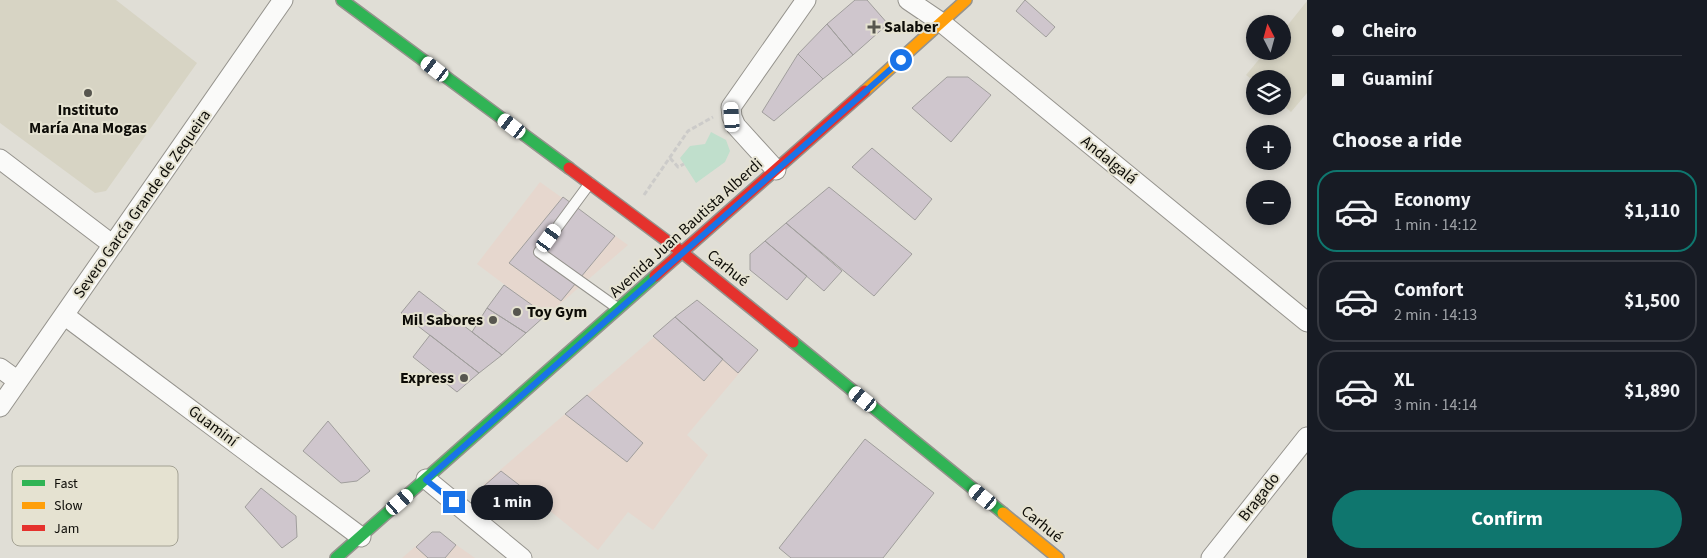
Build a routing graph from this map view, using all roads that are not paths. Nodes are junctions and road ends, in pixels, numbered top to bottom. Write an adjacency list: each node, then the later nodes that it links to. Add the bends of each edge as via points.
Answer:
1 (284, 0): 10 (street, Severo García Grande de Zequeira)
2 (342, 0): 9 (street, Carhué)
3 (806, 0): 8 (street, via 731,107 736,126)
4 (908, 0): 6 (street, Andalgalá)
5 (966, 0): 6 (street, Avenida Juan Bautista Alberdi)
6 (942, 23): 8 (street, Avenida Juan Bautista Alberdi); 14 (street, Andalgalá)
7 (0, 159): 10 (street)
8 (776, 170): 11 (street, Avenida Juan Bautista Alberdi)
9 (590, 183): 11 (street, Carhué); 12 (lane, via 539,252)
10 (113, 245): 13 (street, Severo García Grande de Zequeira)
11 (684, 253): 12 (street, Avenida Juan Bautista Alberdi); 23 (street, Carhué)
12 (619, 309): 19 (street, Avenida Juan Bautista Alberdi)
13 (64, 316): 16 (street, Severo García Grande de Zequeira); 20 (street, Guaminí)
14 (1307, 322)
15 (0, 368): 16 (street)
16 (18, 381): 17 (street, Severo García Grande de Zequeira)
17 (0, 407)
18 (1307, 436): 24 (street, Bragado)
19 (426, 480): 20 (street, Avenida Juan Bautista Alberdi); 22 (street)
20 (361, 537): 21 (street, Avenida Juan Bautista Alberdi)
21 (336, 558)
22 (522, 558)
23 (1058, 558)
24 (1211, 558)

